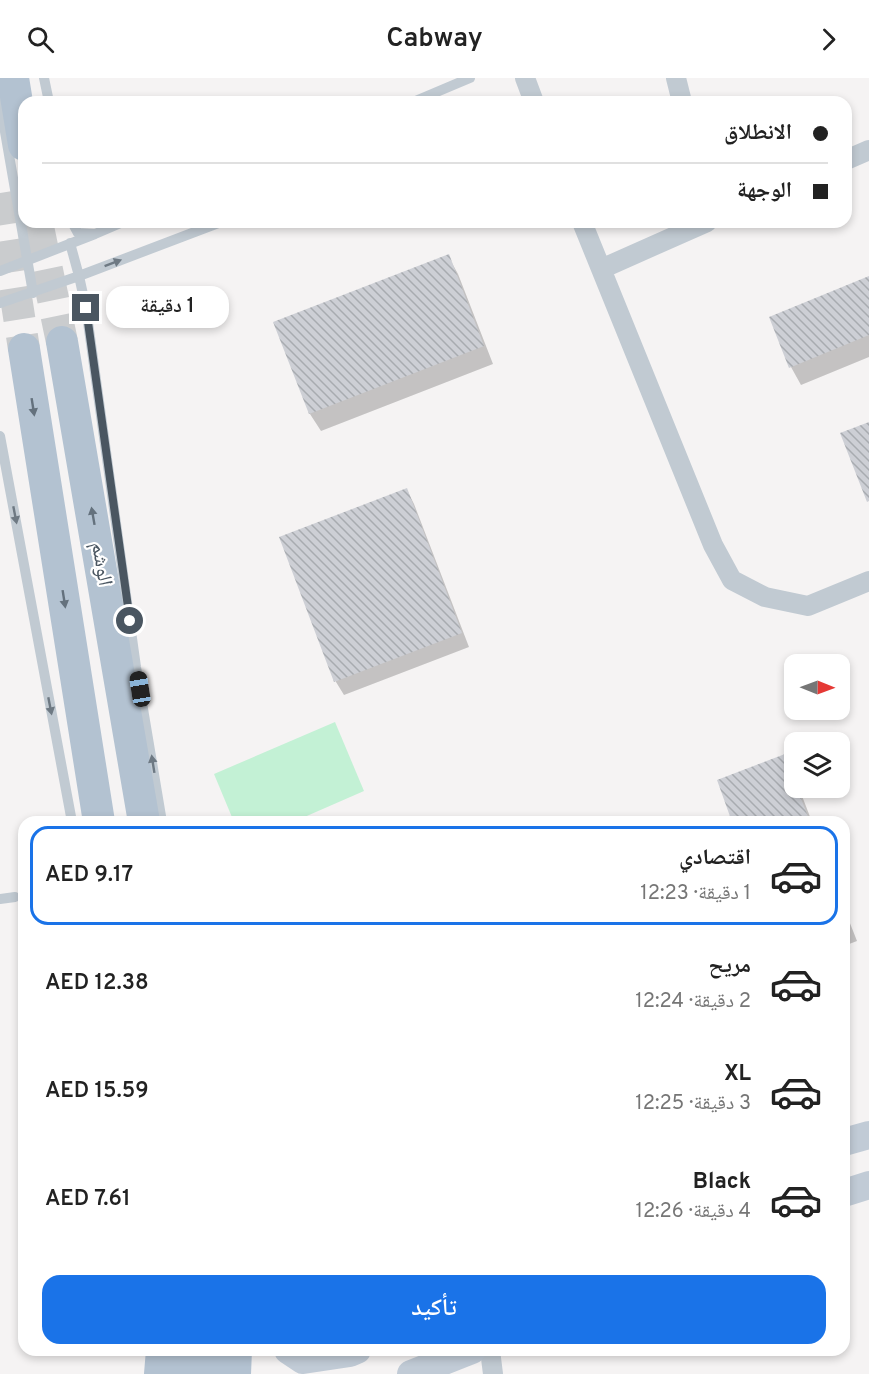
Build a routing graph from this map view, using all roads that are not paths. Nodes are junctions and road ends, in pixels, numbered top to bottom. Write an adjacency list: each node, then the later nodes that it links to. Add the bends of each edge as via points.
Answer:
1 (13, 78): 13 (main road)
2 (34, 78): 7 (main road)
3 (44, 78): 8 (lane)
4 (470, 78): 9 (lane)
5 (525, 78): 10 (street)
6 (676, 78): 11 (street)
7 (37, 96)
8 (48, 96)
9 (426, 96)
10 (532, 96)
11 (680, 96)
12 (0, 103): 16 (lane)
13 (18, 108)
14 (869, 150): 15 (street)
15 (852, 157)
16 (18, 205)
17 (22, 228): 25 (lane)
18 (75, 228): 23 (lane, via 78,233)
19 (108, 228): 23 (lane)
20 (204, 228): 28 (lane, one-way to 20)
21 (584, 228): 26 (street)
22 (693, 228): 26 (street)
23 (94, 234): 24 (lane)
24 (70, 243): 25 (lane); 28 (lane)
25 (28, 261): 27 (lane); 29 (lane)
26 (601, 269): 34 (street, via 712,544 732,580 765,597 808,606)
27 (0, 271)
28 (79, 276): 29 (lane); 38 (lane, one-way to 28)
29 (33, 293): 30 (lane)
30 (0, 303)
31 (62, 342): 37 (main road, الوشم, one-way to 31)
32 (24, 349): 36 (main road, الوشم, one-way to 36)
33 (0, 436): 35 (lane, one-way to 35)
34 (869, 581)
35 (71, 816)
36 (98, 816)
37 (143, 816)
38 (161, 816)
39 (15, 897): 40 (lane)
40 (0, 899)
41 (869, 1135): 42 (street)
42 (850, 1140)
43 (869, 1185): 44 (street)
44 (850, 1191)
45 (162, 1356): 53 (main road)
46 (186, 1356): 54 (main road)
47 (212, 1356): 55 (main road)
48 (236, 1356): 56 (main road)
49 (297, 1356): 50 (street, via 303,1360)
50 (330, 1356)
51 (457, 1356): 57 (street)
52 (491, 1356): 58 (street)
53 (160, 1374)
54 (185, 1374)
55 (211, 1374)
56 (235, 1374)
57 (411, 1374)
58 (493, 1374)

